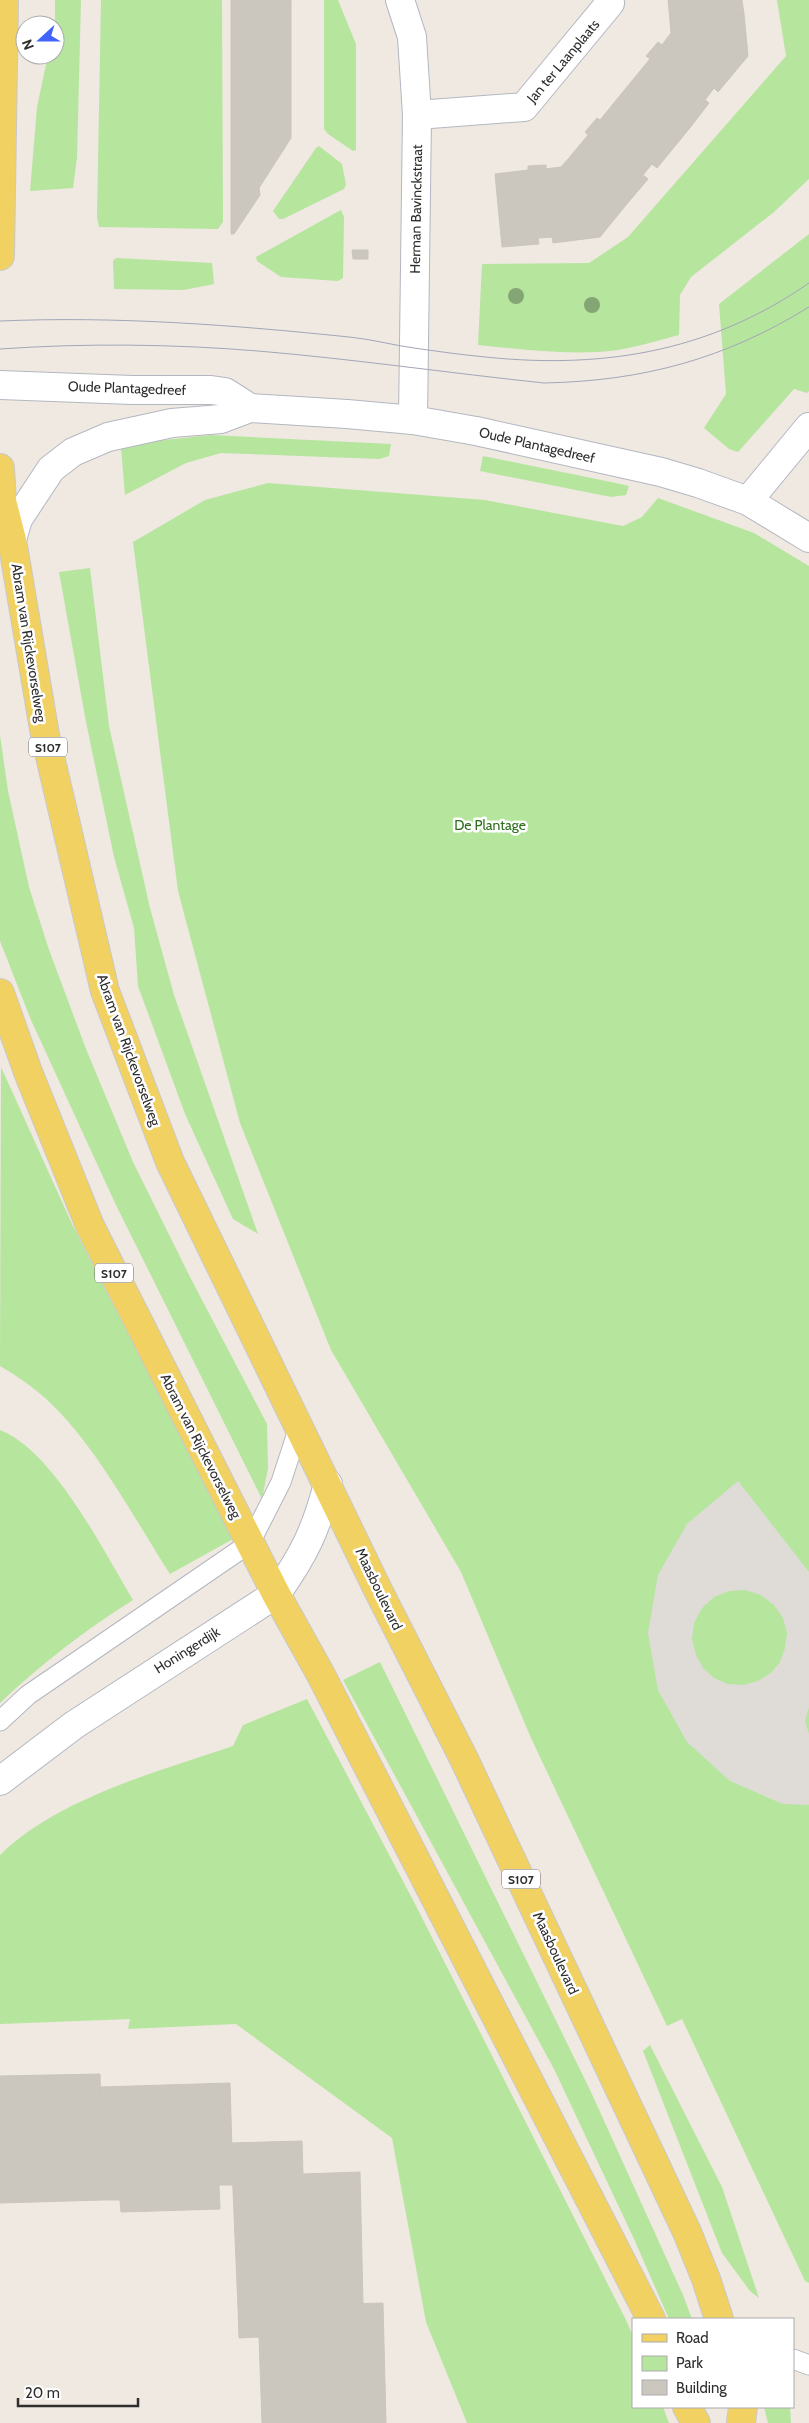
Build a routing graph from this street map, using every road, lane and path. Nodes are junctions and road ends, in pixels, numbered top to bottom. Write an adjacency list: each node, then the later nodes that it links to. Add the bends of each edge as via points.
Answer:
1 (4, 0): 5 (main road)
2 (400, 0): 4 (street, Herman Bavinckstraat, via 412,37)
3 (609, 0): 4 (street, Jan ter Laanplaats, via 610,3 524,107)
4 (417, 115): 8 (street, Herman Bavinckstraat)
5 (0, 256)
6 (0, 386): 7 (street, Oude Plantagedreef, via 211,390 225,392)
7 (250, 408): 8 (street, Oude Plantagedreef); 13 (street, Oude Plantagedreef, via 220,419 172,423 108,437 73,452 51,469 18,519)
8 (413, 420): 11 (street, Oude Plantagedreef, via 661,472)
9 (809, 427): 11 (street)
10 (0, 468): 13 (main road, Abram van Rijckevorselweg / S107, via 2,501)
11 (748, 501): 12 (street, Oude Plantagedreef)
12 (809, 538)
13 (12, 540): 15 (main road, Abram van Rijckevorselweg / S107, via 45,735 105,991 170,1162)
14 (0, 993): 17 (main road, Abram van Rijckevorselweg / S107, via 90,1226)
15 (299, 1427): 16 (main road, Abram van Rijckevorselweg / S107); 17 (lane, via 281,1482)
16 (328, 1484): 18 (street, Honingerdijk, via 314,1532); 21 (main road, Maasboulevard / S107, via 468,1768 642,2134)
17 (250, 1543): 18 (main road, Abram van Rijckevorselweg / S107); 19 (lane, via 28,1695)
18 (276, 1594): 20 (street, Honingerdijk, via 74,1725); 22 (main road, S107, via 321,1675)
19 (0, 1721)
20 (0, 1781)
21 (706, 2279): 23 (main road, Maasboulevard / S107); 24 (lane, via 716,2300)
22 (649, 2318)
23 (719, 2318)
24 (730, 2318)
25 (794, 2360): 26 (lane)
26 (809, 2365)
27 (688, 2408): 29 (main road)
28 (743, 2408): 30 (main road)
29 (696, 2423)
30 (741, 2423)

